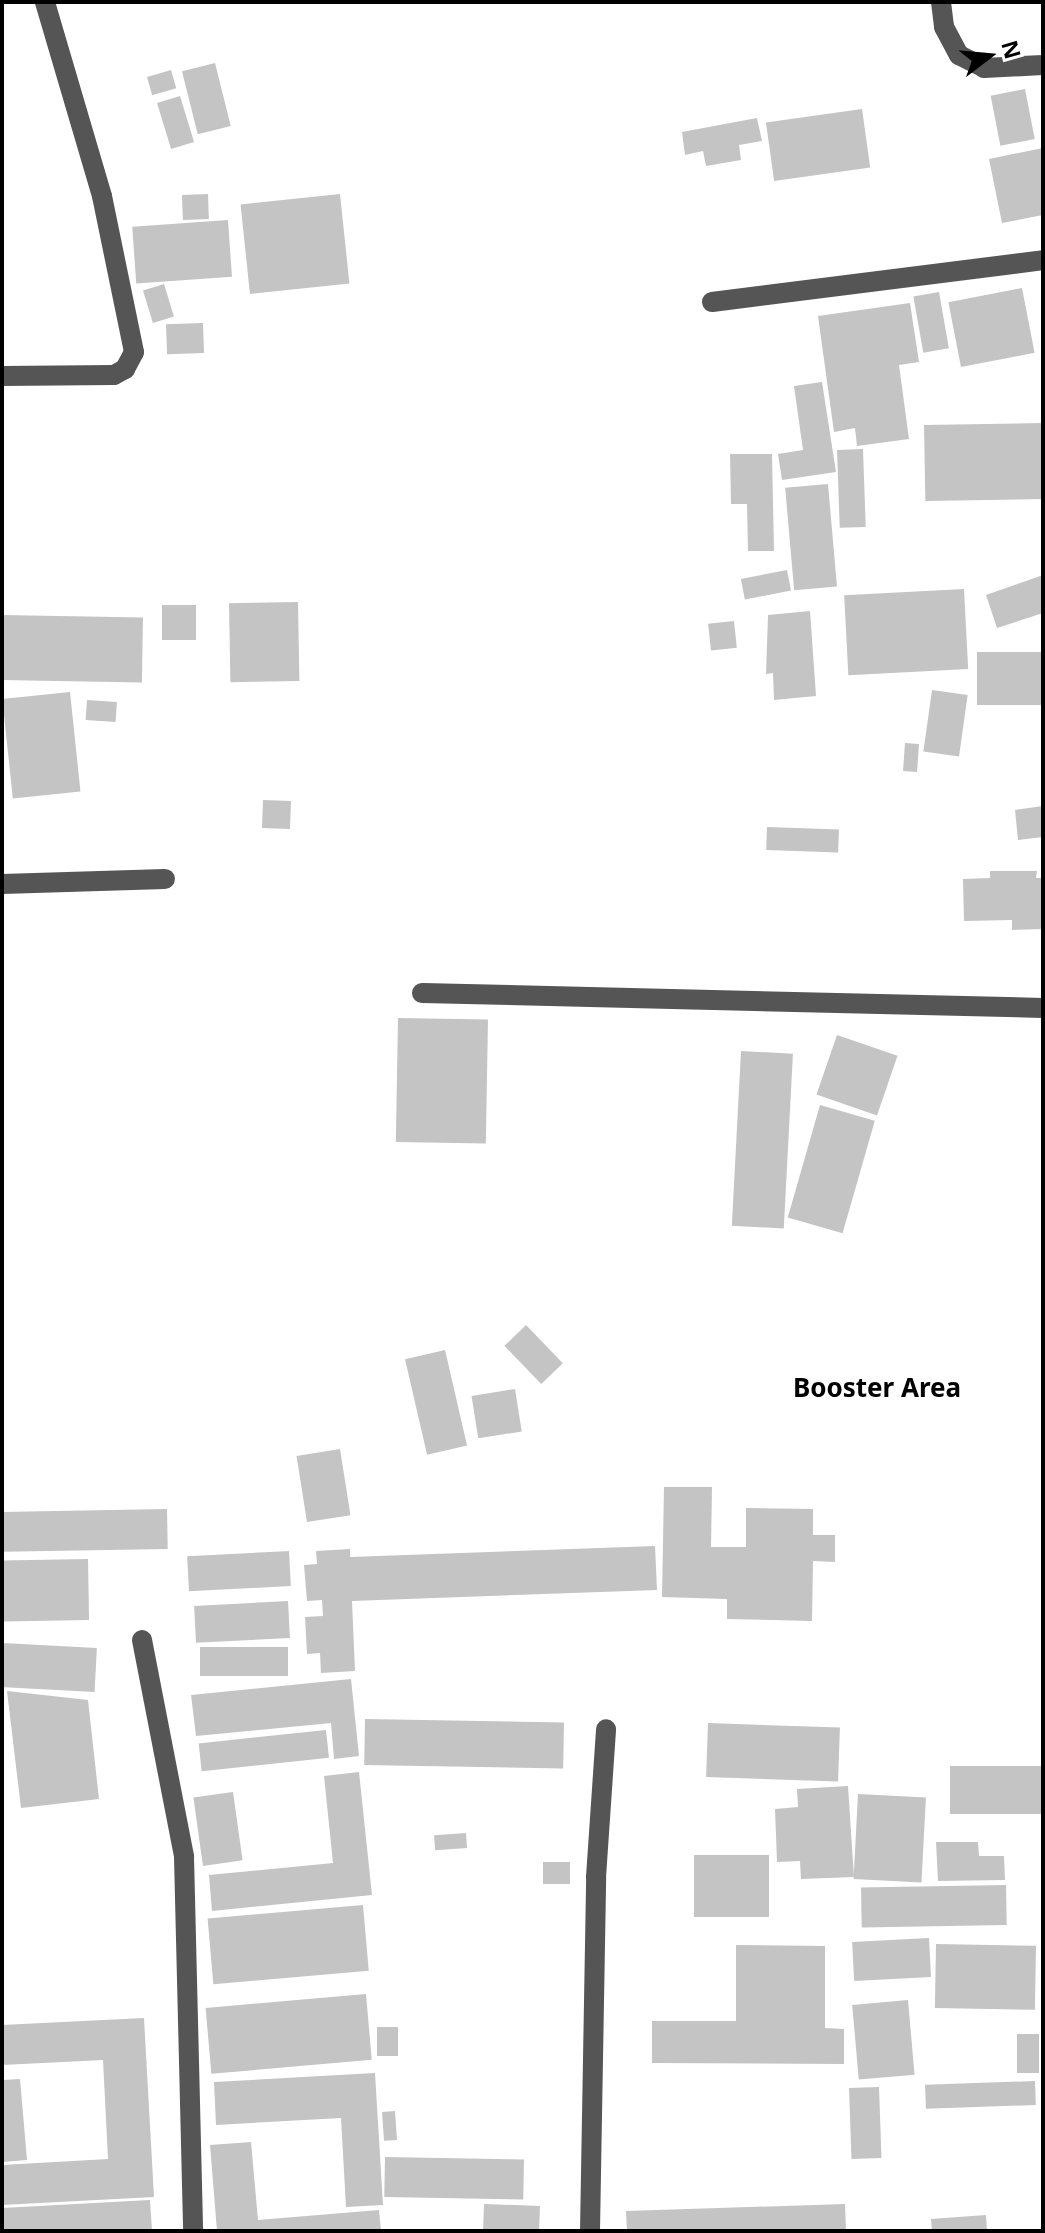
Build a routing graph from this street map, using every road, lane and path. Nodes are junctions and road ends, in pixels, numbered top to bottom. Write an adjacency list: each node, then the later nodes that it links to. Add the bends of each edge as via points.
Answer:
1 (45, 2): 6 (street, via 102,196 134,352 125,369 114,375)
2 (941, 2): 3 (street, via 944,27 959,55 984,68)
3 (1043, 65)
4 (1043, 260): 5 (street)
5 (712, 302)
6 (2, 376)
7 (165, 879): 8 (street)
8 (2, 884)
9 (422, 993): 10 (street)
10 (1043, 1008)
11 (142, 1640): 13 (street, via 184,1857)
12 (606, 1729): 14 (street, via 596,1877)
13 (193, 2231)
14 (590, 2231)

